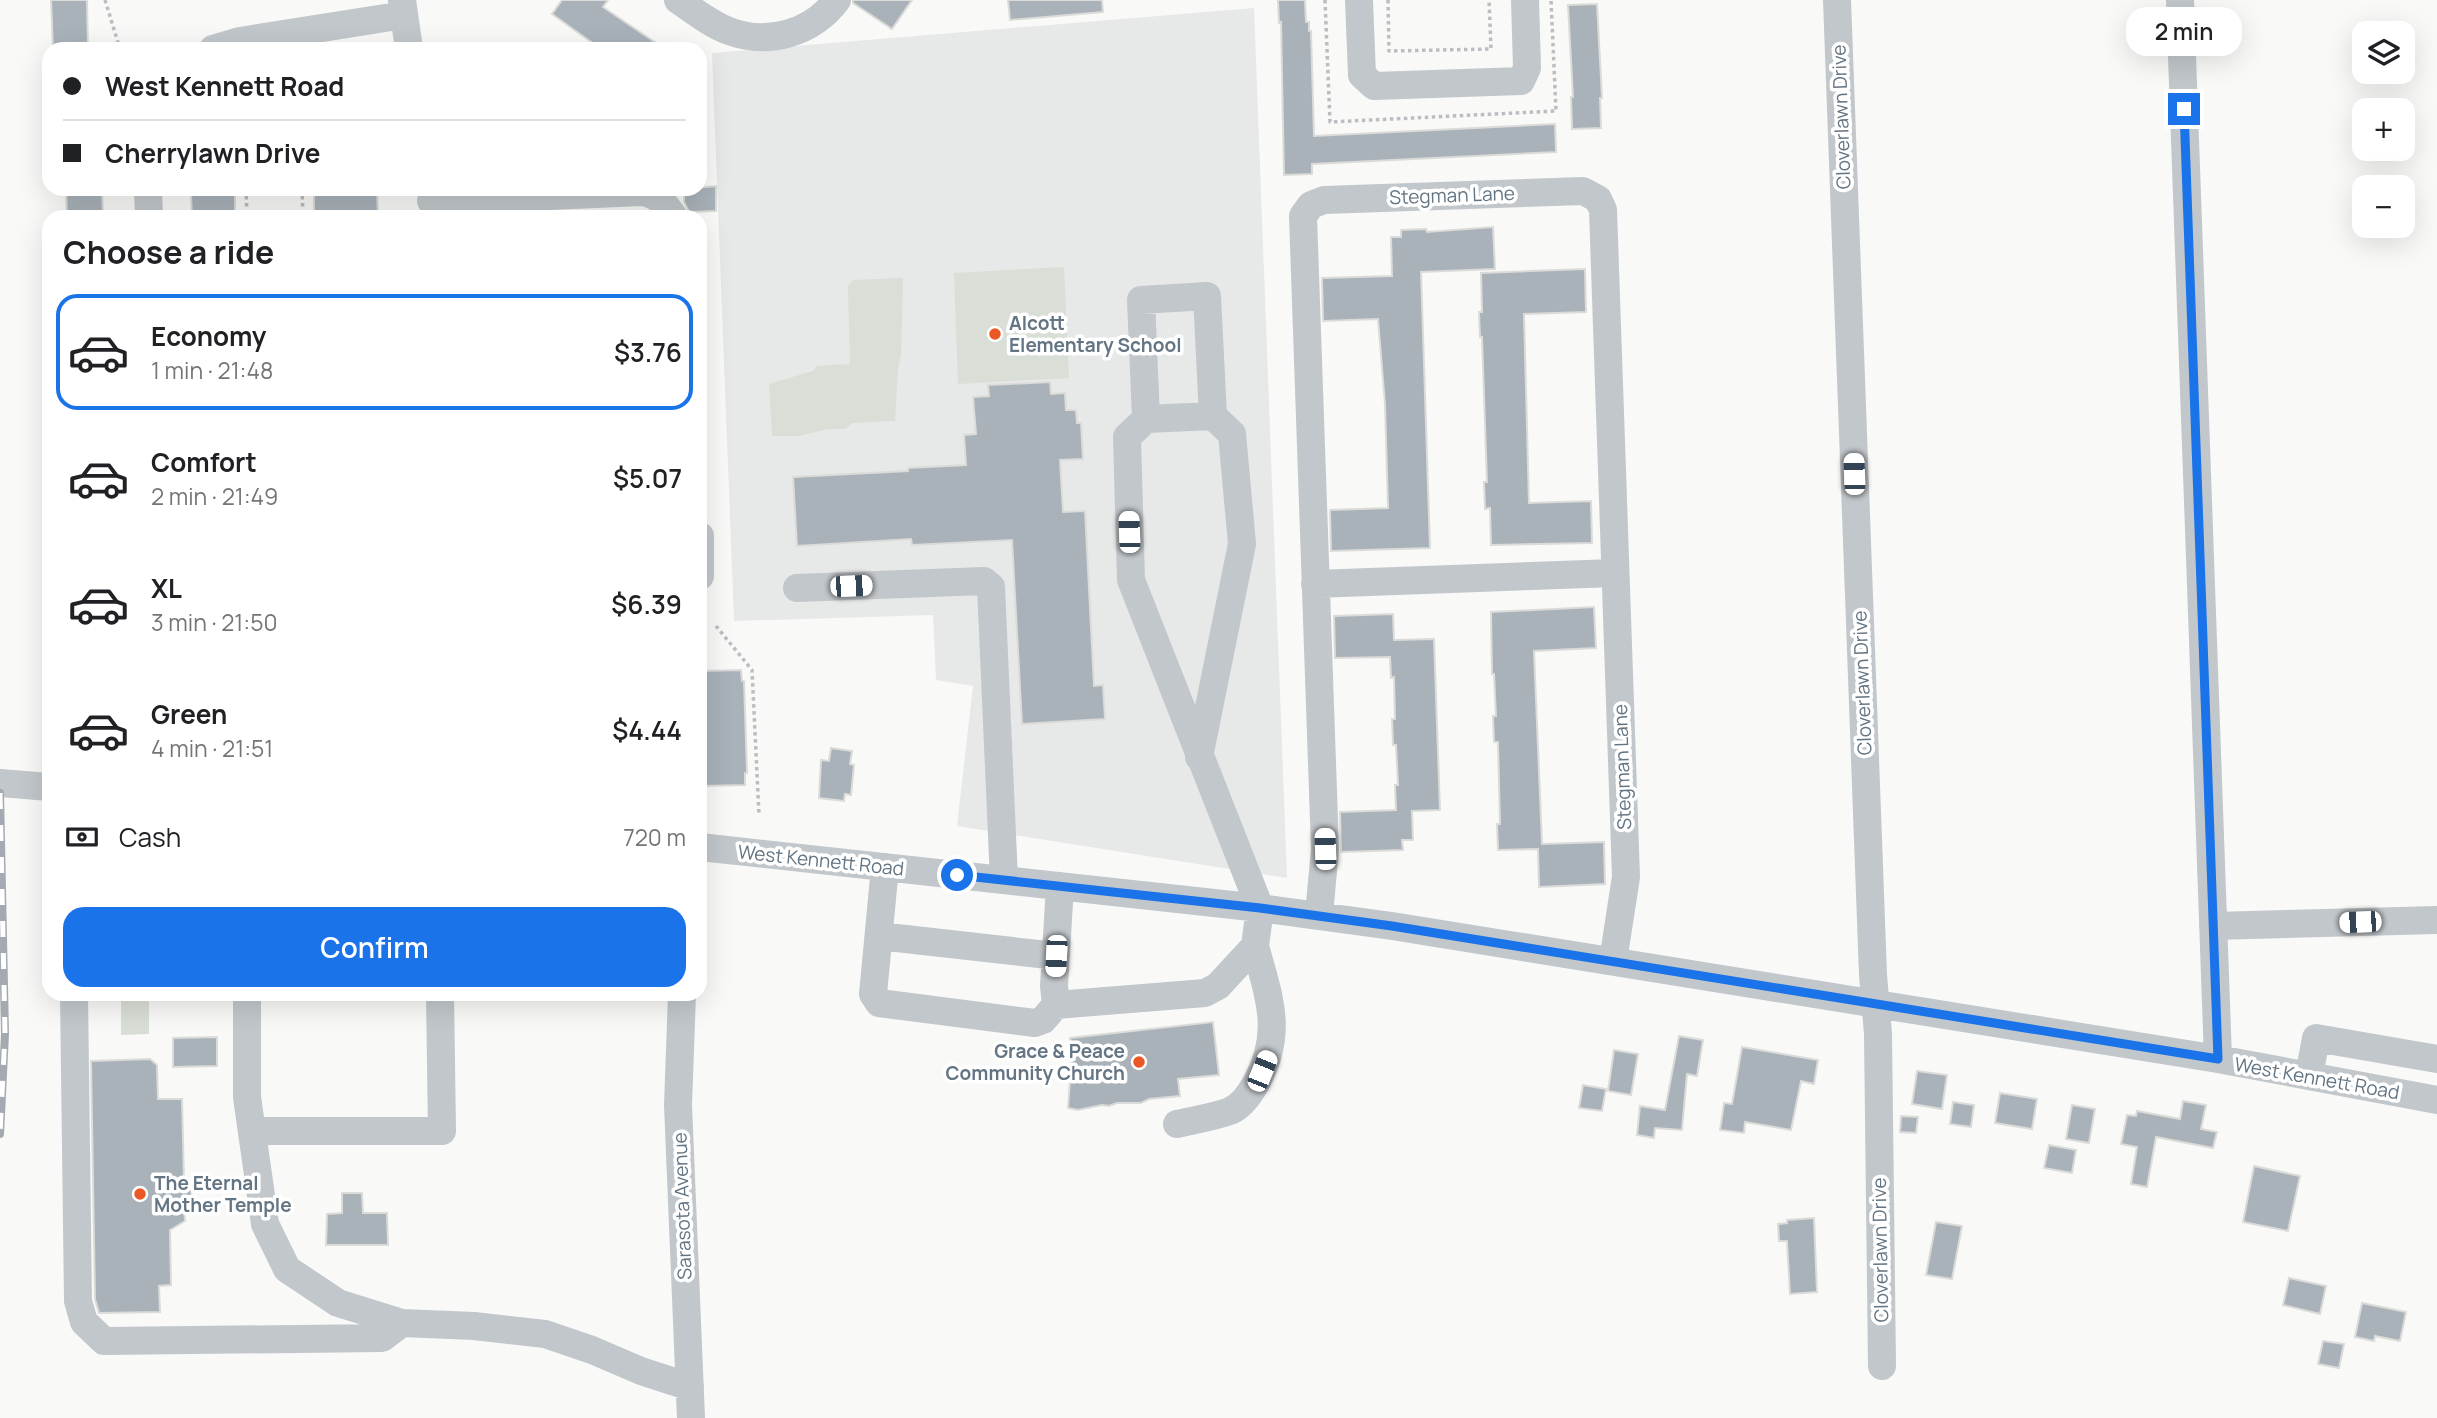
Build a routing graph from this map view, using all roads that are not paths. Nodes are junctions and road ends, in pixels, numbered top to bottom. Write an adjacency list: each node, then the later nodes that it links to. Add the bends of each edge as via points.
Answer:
1 (678, 0): 2 (street, via 726,30 772,37 812,23)
2 (837, 0)
3 (1359, 0): 4 (street, via 1362,75 1374,86 1521,81 1527,68)
4 (1525, 0)
5 (1837, 0): 36 (street, Cloverlawn Drive)
6 (2180, 0): 27 (street)
7 (403, 8): 8 (street); 9 (street)
8 (237, 42)
9 (408, 42)
10 (500, 196): 12 (street)
11 (654, 196): 13 (street)
12 (431, 202)
13 (669, 210)
14 (1213, 416): 15 (street); 15 (street, via 1207,296 1141,300); 19 (street, via 1232,433 1242,544)
15 (1146, 419): 19 (street, via 1127,437 1131,580)
16 (1615, 573): 17 (street); 17 (street, Stegman Lane, via 1603,210 1598,199 1579,191 1324,200 1308,208 1302,225); 31 (street, Stegman Lane, via 1626,877)
17 (1315, 584): 25 (street, Stegman Lane, via 1325,849)
18 (797, 588): 22 (street, via 984,581 991,587)
19 (1199, 757): 24 (street)
20 (707, 852): 21 (street, West Kennett Road)
21 (885, 867): 22 (street, West Kennett Road); 28 (street)
22 (1004, 880): 23 (street, West Kennett Road)
23 (1060, 886): 24 (street, West Kennett Road); 30 (street)
24 (1260, 908): 25 (street, West Kennett Road); 29 (street)
25 (1319, 915): 31 (street, West Kennett Road)
26 (2437, 920): 27 (street)
27 (2213, 926): 39 (street)
28 (878, 936): 30 (street); 37 (street, via 873,994 879,1003 1035,1023)
29 (1255, 946): 37 (street, via 1205,993); 44 (street, via 1272,1024 1270,1052 1262,1071 1248,1096 1232,1110)
30 (1056, 956): 37 (street)
31 (1613, 961): 36 (street, West Kennett Road)
32 (74, 1001): 46 (street, via 78,1301 84,1322 104,1341 382,1338)
33 (247, 1001): 45 (street, via 247,1097)
34 (440, 1001): 45 (street, via 442,1131)
35 (682, 1001): 48 (street, Sarasota Avenue, via 678,1105)
36 (1875, 1004): 39 (street, West Kennett Road); 47 (street, Cloverlawn Drive)
37 (1056, 1005)
38 (2372, 1048): 40 (street); 41 (street, via 2304,1036); 42 (street)
39 (2218, 1059): 41 (street, West Kennett Road)
40 (2437, 1059)
41 (2309, 1076): 42 (street, West Kennett Road)
42 (2365, 1086): 43 (street, West Kennett Road)
43 (2437, 1100)
44 (1177, 1125)
45 (252, 1131): 46 (street, via 265,1224 287,1269 338,1303)
46 (402, 1323): 48 (street, via 545,1334)
47 (1882, 1366)
48 (690, 1387): 49 (street, Sarasota Avenue)
49 (691, 1418)

